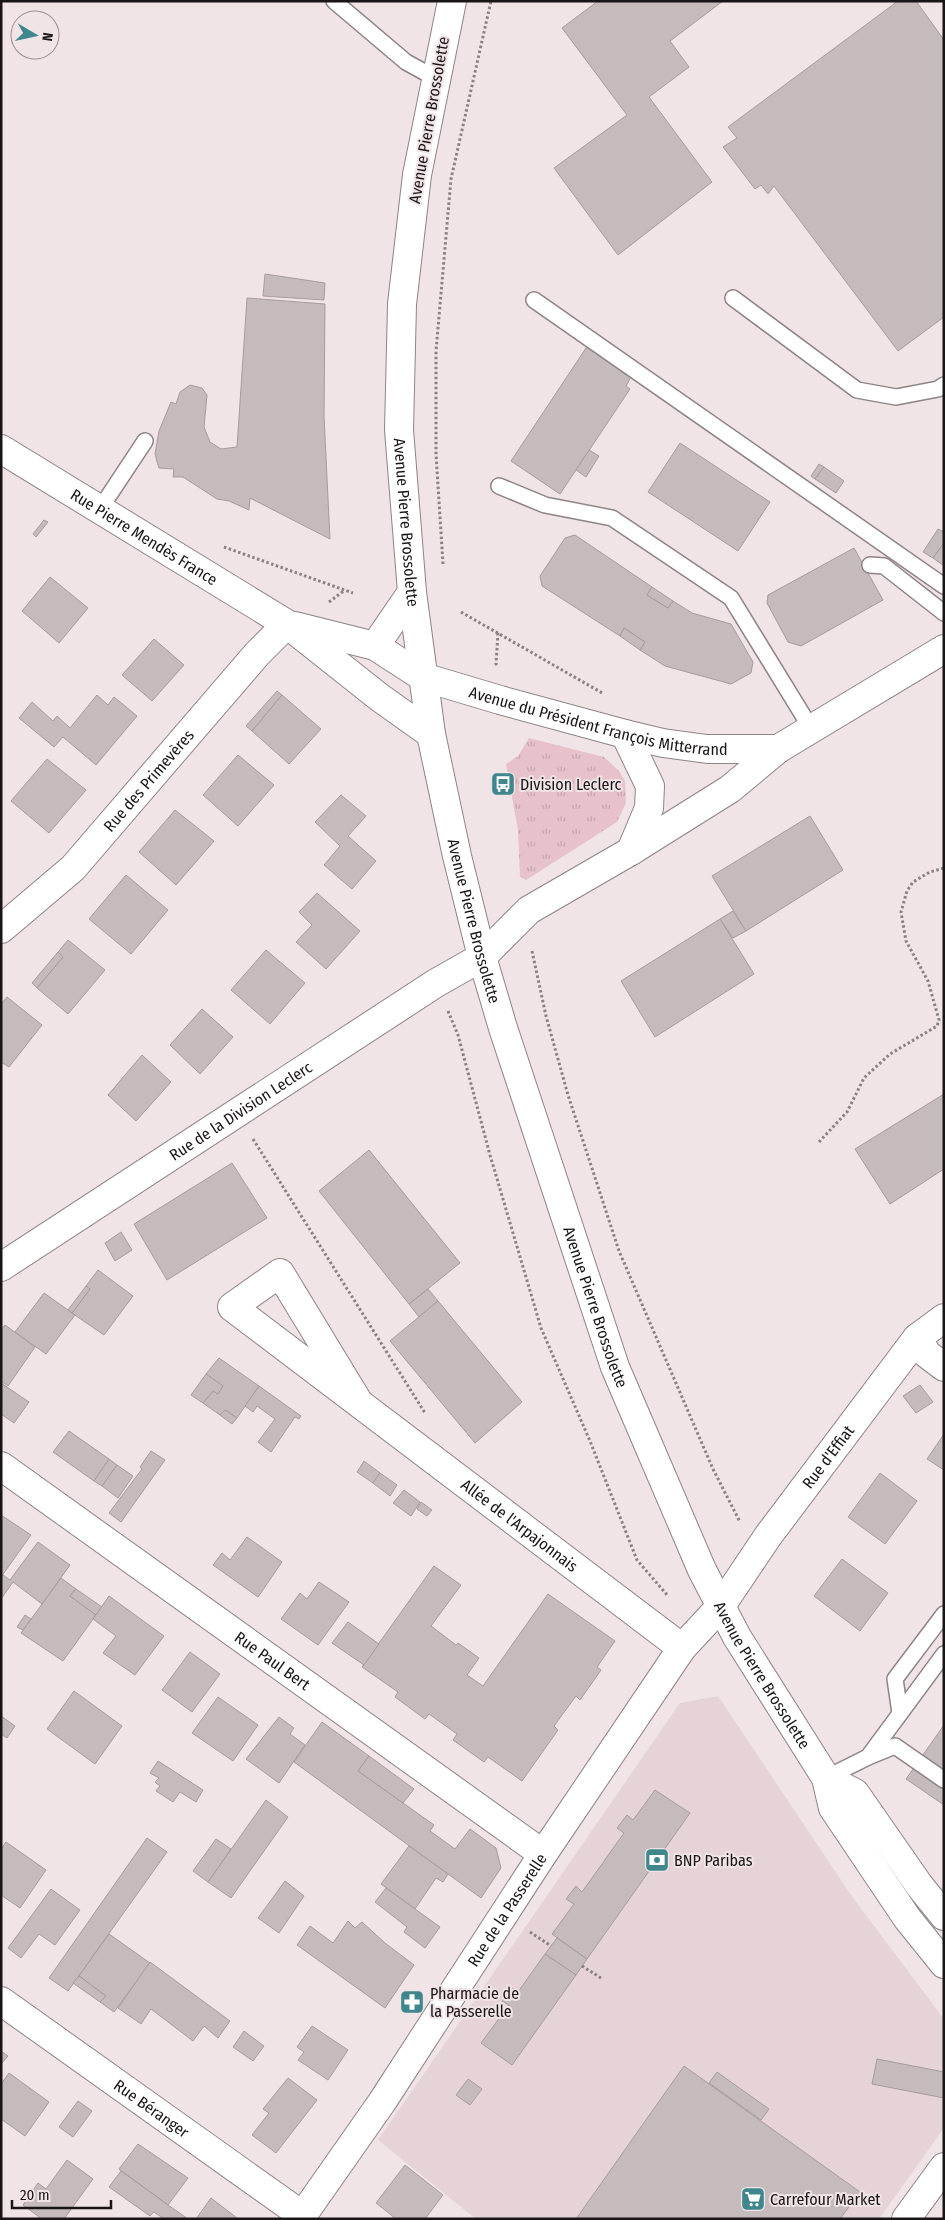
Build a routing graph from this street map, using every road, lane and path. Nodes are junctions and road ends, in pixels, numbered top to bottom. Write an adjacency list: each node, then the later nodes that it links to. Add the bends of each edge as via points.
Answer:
1 (334, 1): 4 (lane, via 406,62)
2 (452, 1): 4 (street, Avenue Pierre Brossolette)
3 (492, 1): 13 (path, via 451,179 438,331 436,454)
4 (435, 78): 17 (street, Avenue Pierre Brossolette, via 417,175 402,304 399,430)
5 (733, 298): 7 (lane, via 857,390 896,397)
6 (534, 300): 15 (lane)
7 (944, 385)
8 (145, 441): 11 (lane)
9 (1, 449): 11 (street, Rue Pierre Mendès France)
10 (500, 486): 29 (lane, via 545,505 612,518 731,598)
11 (100, 509): 22 (street, Rue Pierre Mendès France)
12 (222, 546): 16 (path)
13 (443, 564)
14 (870, 565): 21 (lane, via 884,566)
15 (944, 586)
16 (346, 590): 18 (path); 19 (path)
17 (412, 592): 24 (street); 27 (street, Avenue Pierre Brossolette)
18 (353, 593)
19 (322, 607)
20 (461, 612): 23 (path)
21 (944, 613)
22 (287, 624): 24 (street, Rue Pierre Mendès France); 30 (street, Rue Pierre Mendès France); 36 (street, Rue des Primevères, via 257,654 72,868)
23 (498, 633): 26 (path); 28 (path)
24 (375, 646): 27 (street, Rue Pierre Mendès France)
25 (944, 649): 29 (street, Avenue du Président François Mitterrand)
26 (496, 664)
27 (423, 677): 30 (street, Avenue Pierre Brossolette); 31 (street, Avenue du Président François Mitterrand)
28 (608, 697)
29 (812, 730): 32 (street, Avenue du Président François Mitterrand)
30 (431, 734): 37 (street, Avenue Pierre Brossolette)
31 (625, 734): 32 (street, Avenue du Président François Mitterrand, via 707,749); 33 (street, via 650,786 649,808)
32 (778, 749): 33 (street, Avenue du Président François Mitterrand, via 730,789)
33 (631, 852): 35 (street, Avenue du Président François Mitterrand)
34 (944, 868): 40 (path, via 913,882 901,912 906,941 928,981 939,1020 937,1026 890,1054 864,1078 847,1112)
35 (529, 910): 37 (street, Avenue du Président François Mitterrand); 48 (path, via 532,948 546,1016 568,1096 619,1251 713,1468)
36 (1, 929)
37 (482, 957): 38 (street, Rue de la Division Leclerc); 49 (street, Avenue Pierre Brossolette, via 615,1368 702,1570)
38 (436, 983): 39 (street, Rue de la Division Leclerc); 51 (path, via 458,1035 541,1328 637,1560)
39 (237, 1113): 41 (street, Rue de la Division Leclerc); 46 (path)
40 (818, 1142)
41 (1, 1267)
42 (944, 1318): 43 (street, Rue d'Effiat)
43 (917, 1338): 44 (street, via 928,1354); 48 (street, Rue d'Effiat)
44 (944, 1367)
45 (359, 1402): 45 (street, Allée de l'Arpajonnais, via 327,1379 232,1307 280,1273); 51 (street, Allée de l'Arpajonnais)
46 (427, 1416)
47 (1, 1466): 57 (street, Rue Paul Bert)
48 (756, 1553): 49 (street, Rue d'Effiat)
49 (721, 1606): 51 (street, Rue de la Passerelle); 55 (street, Avenue Pierre Brossolette)
50 (944, 1614): 53 (lane, via 895,1679)
51 (689, 1639): 57 (street, Rue de la Passerelle)
52 (944, 1654): 53 (lane)
53 (900, 1713): 54 (lane)
54 (868, 1757): 55 (lane); 56 (lane, via 895,1746)
55 (826, 1778): 58 (street, via 855,1793); 59 (street, Avenue Pierre Brossolette, via 833,1808 908,1918)
56 (944, 1780)
57 (543, 1854): 64 (street, Rue de la Passerelle, via 382,2102)
58 (944, 1916)
59 (944, 1964)
60 (582, 1966): 61 (path)
61 (601, 1978)
62 (1, 2001): 64 (street, Rue Béranger)
63 (944, 2167): 65 (street)
64 (302, 2217)
65 (906, 2219)

